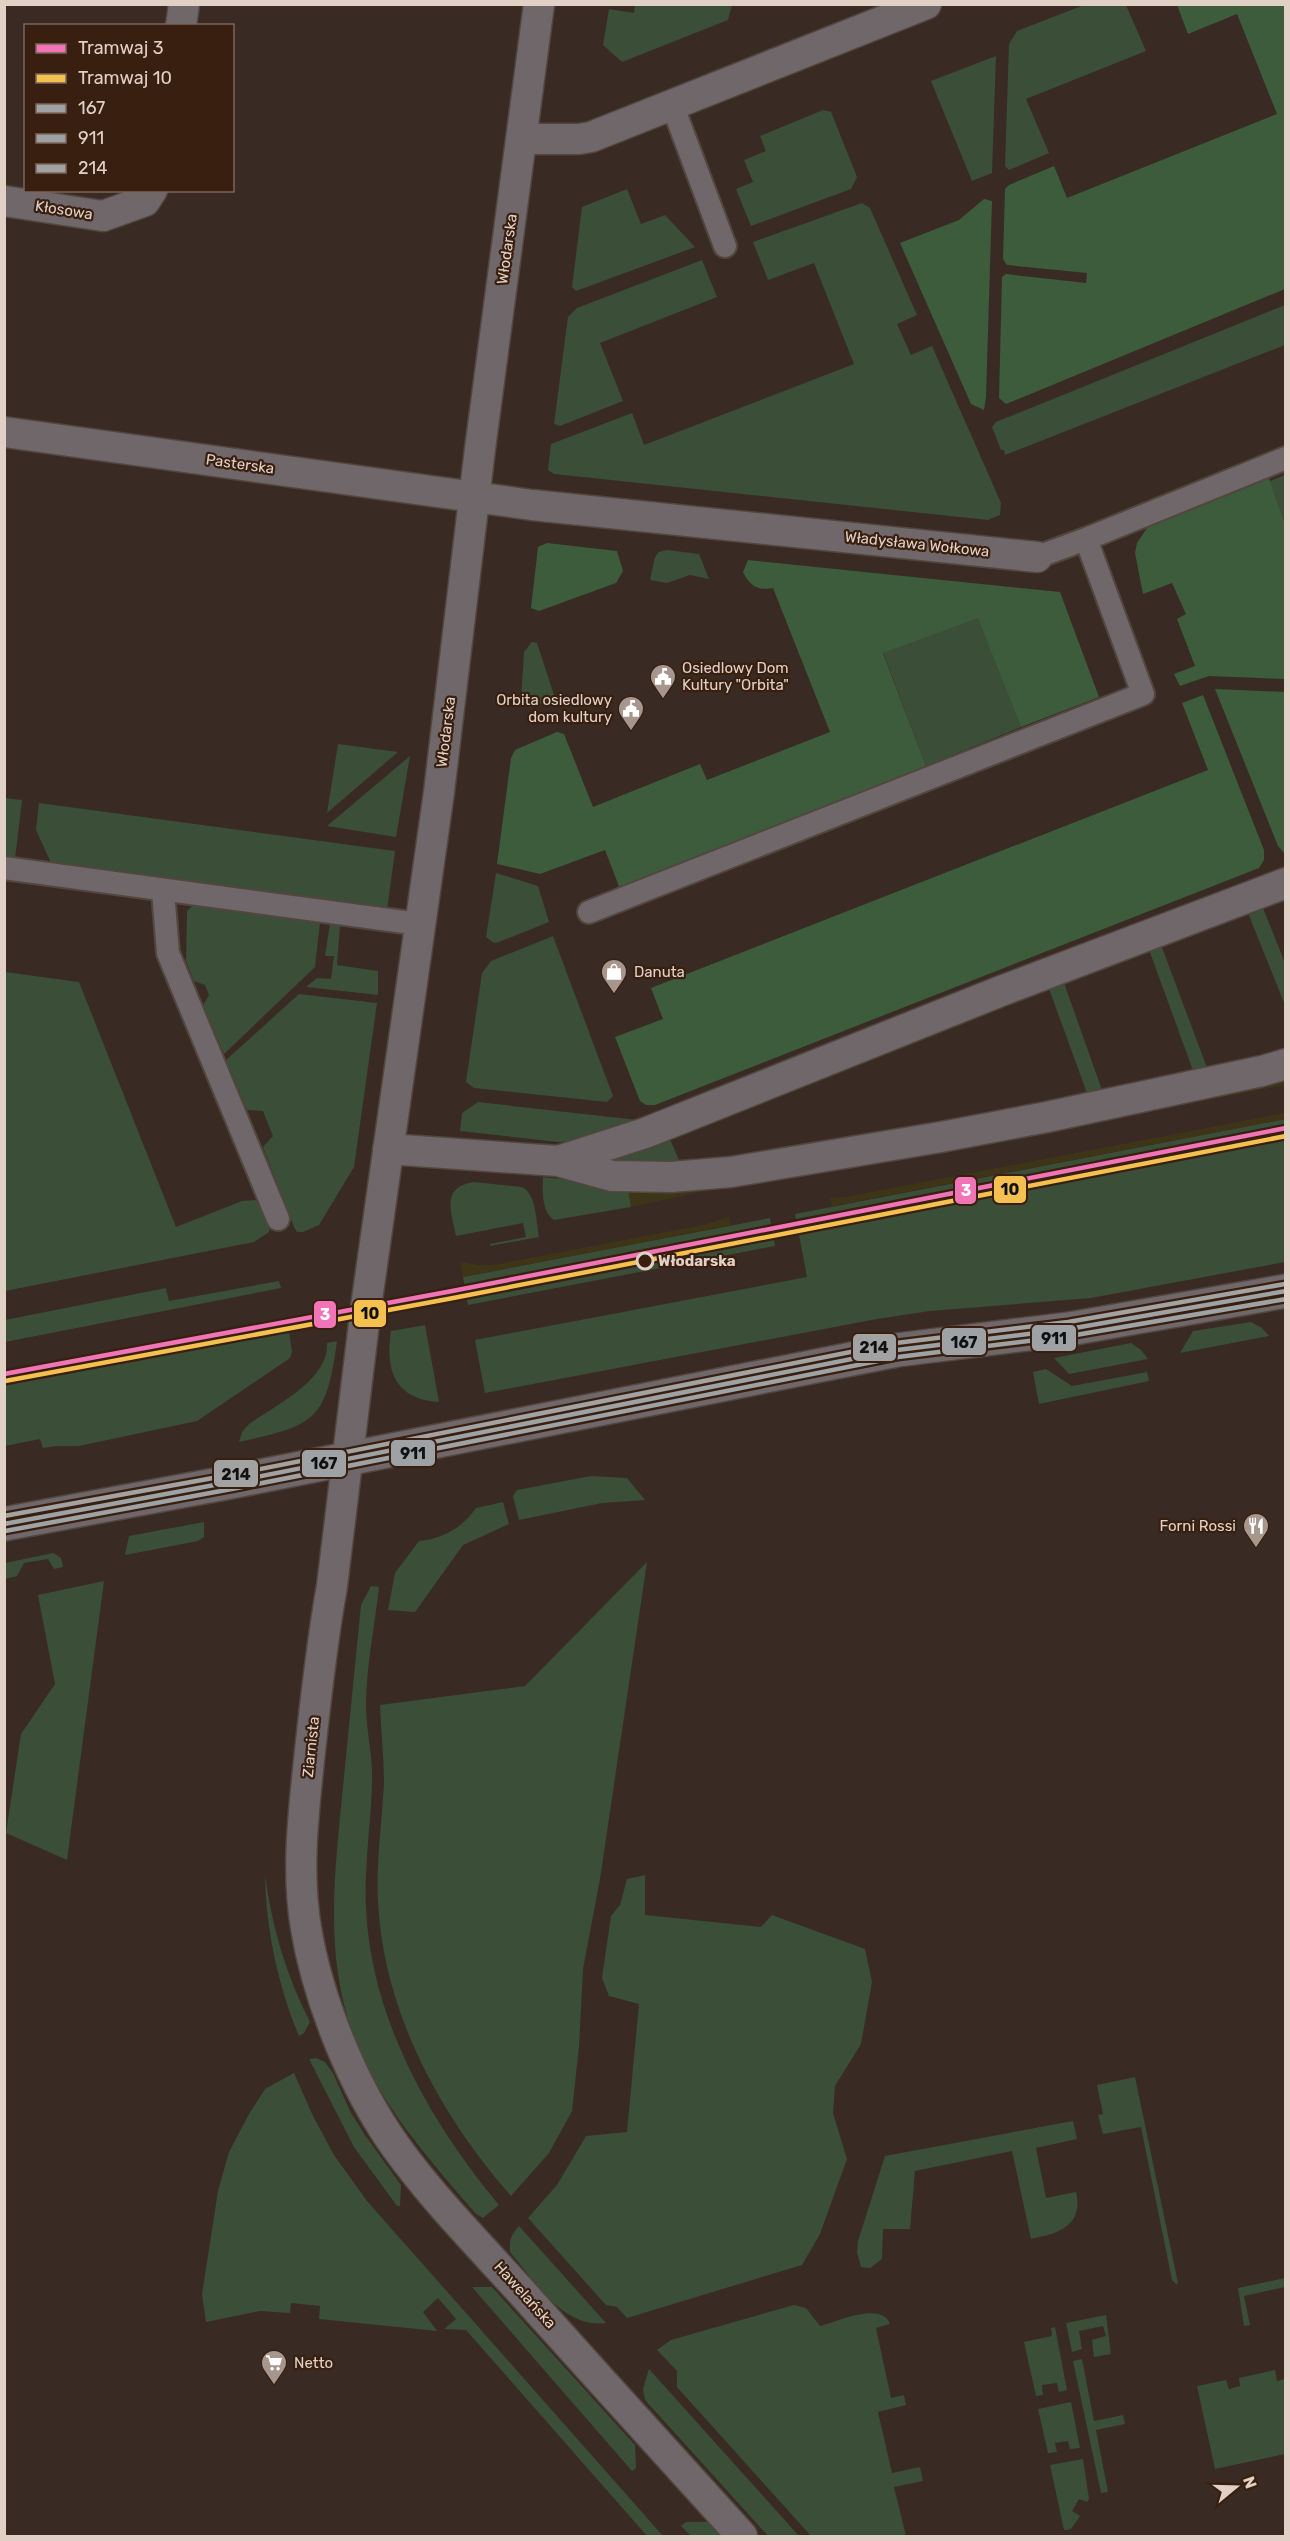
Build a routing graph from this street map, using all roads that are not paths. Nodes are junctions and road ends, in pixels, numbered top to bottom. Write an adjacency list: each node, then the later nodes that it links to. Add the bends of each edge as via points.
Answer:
1 (184, 4): 4 (street)
2 (539, 4): 6 (street, Włodarska)
3 (926, 4): 5 (street)
4 (181, 24)
5 (673, 107): 6 (street, via 579,140); 9 (street)
6 (522, 139): 12 (street, Włodarska)
7 (151, 192): 8 (street, Kłosowa, via 145,201 103,216)
8 (4, 201)
9 (725, 246)
10 (4, 432): 12 (street, Pasterska)
11 (1286, 458): 14 (street, Władysława Wołkowa)
12 (475, 496): 13 (street, Pasterska); 20 (street, Włodarska)
13 (532, 505): 15 (street, Władysława Wołkowa)
14 (1086, 539): 15 (street, Władysława Wołkowa); 19 (street, via 1143,694)
15 (1037, 557)
16 (4, 868): 18 (street)
17 (1286, 883): 23 (street, via 605,1148)
18 (163, 891): 20 (street); 24 (street, via 168,953)
19 (589, 912)
20 (419, 924): 22 (street, Włodarska)
21 (1286, 1064): 23 (street, via 1047,1117 731,1172 612,1176)
22 (388, 1149): 23 (street); 26 (street, Włodarska)
23 (558, 1161)
24 (278, 1219)
25 (1286, 1291): 26 (street, via 1069,1329 897,1350)
26 (347, 1458): 27 (street); 28 (street, Ziarnista, via 316,1696 300,1884 313,1962)
27 (4, 1524)
28 (337, 2034): 29 (street, Hawelańska, via 374,2112 422,2179)
29 (742, 2536)

